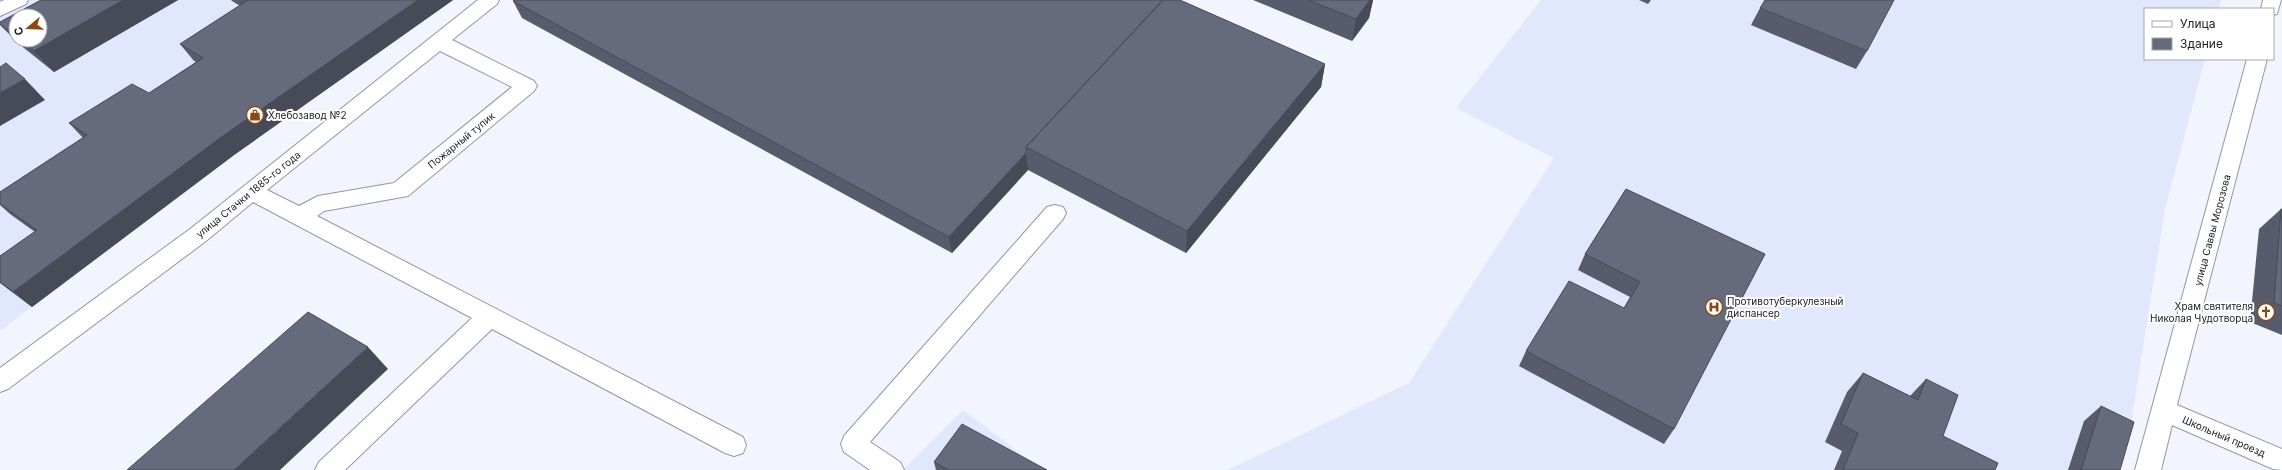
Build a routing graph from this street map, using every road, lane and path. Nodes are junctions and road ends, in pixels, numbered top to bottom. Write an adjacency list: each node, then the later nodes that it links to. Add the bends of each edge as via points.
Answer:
1 (19, 0): 3 (street)
2 (490, 0): 4 (street, улица Стачки 1885-го года)
3 (0, 10)
4 (439, 42): 6 (street, улица Стачки 1885-го года); 8 (street, Пожарный тупик, via 527,86 400,190 318,204)
5 (2257, 60): 11 (street, улица Саввы Морозова)
6 (251, 191): 8 (street); 10 (street, улица Стачки 1885-го года, via 198,235)
7 (1055, 213): 15 (street, via 853,444)
8 (300, 217): 9 (street)
9 (490, 316): 12 (street); 14 (street)
10 (0, 382)
11 (2165, 411): 13 (street, Школьный проезд); 16 (street, улица Саввы Морозова)
12 (734, 445)
13 (2282, 461)
14 (328, 470)
15 (891, 470)
16 (2148, 470)

